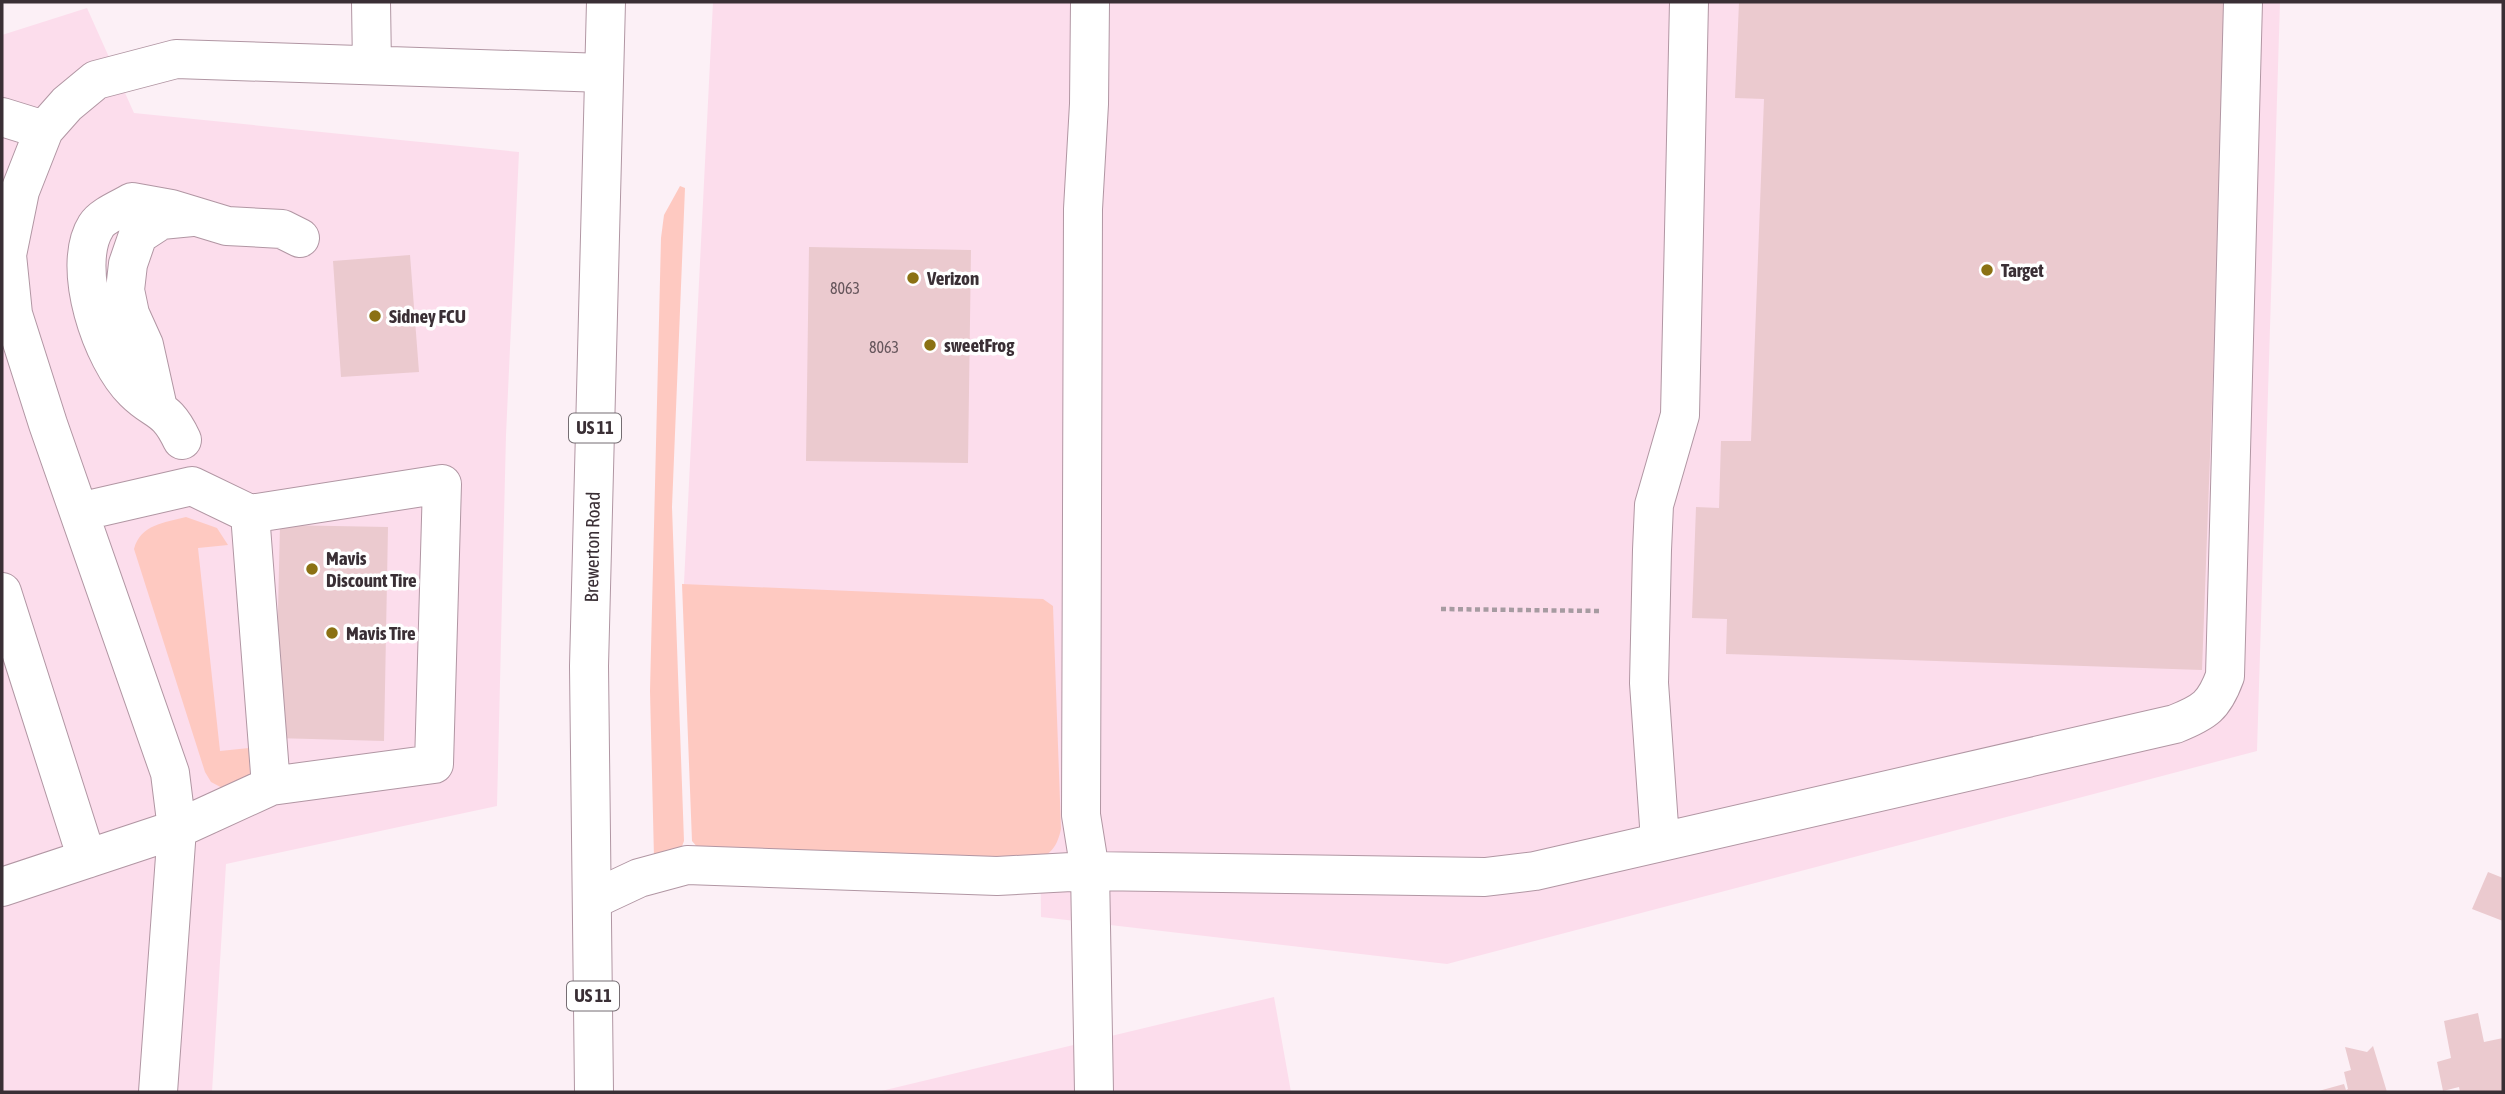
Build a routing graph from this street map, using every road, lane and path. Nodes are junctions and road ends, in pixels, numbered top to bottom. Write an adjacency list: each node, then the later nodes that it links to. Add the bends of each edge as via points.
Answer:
1 (371, 2): 6 (main road)
2 (606, 2): 7 (main road, Brewerton Road / US 11)
3 (1090, 2): 21 (main road, via 1083,209 1081,815)
4 (1689, 2): 19 (main road, via 1680,415 1654,505 1652,550 1649,682)
5 (2243, 2): 19 (main road, via 2225,676 2217,697 2202,713 2175,724)
6 (372, 65): 7 (main road); 9 (main road, via 176,59 96,80)
7 (604, 73): 23 (main road, Brewerton Road / US 11, via 589,666)
8 (2, 117): 9 (main road)
9 (44, 130): 12 (main road, via 20,191 7,255 10,290 13,314)
10 (300, 238): 11 (main road, via 282,229 227,226 197,217 161,220 138,235 125,290 130,314 144,345 158,408 170,416)
11 (182, 440)
12 (79, 512): 13 (main road, via 192,486); 18 (main road, via 170,773)
13 (250, 514): 17 (main road); 17 (main road, via 442,484 434,764)
14 (2, 592): 20 (main road)
15 (1441, 609): 16 (path)
16 (1601, 611)
17 (271, 786): 18 (main road)
18 (177, 829): 20 (main road); 24 (main road)
19 (1660, 840): 21 (main road, via 1535,871 1485,877)
20 (87, 859): 22 (main road)
21 (1090, 871): 23 (main road, via 997,876 687,865 639,878); 26 (main road)
22 (2, 887)
23 (592, 900): 25 (main road, Brewerton Road / US 11)
24 (158, 1092)
25 (593, 1092)
26 (1094, 1092)

